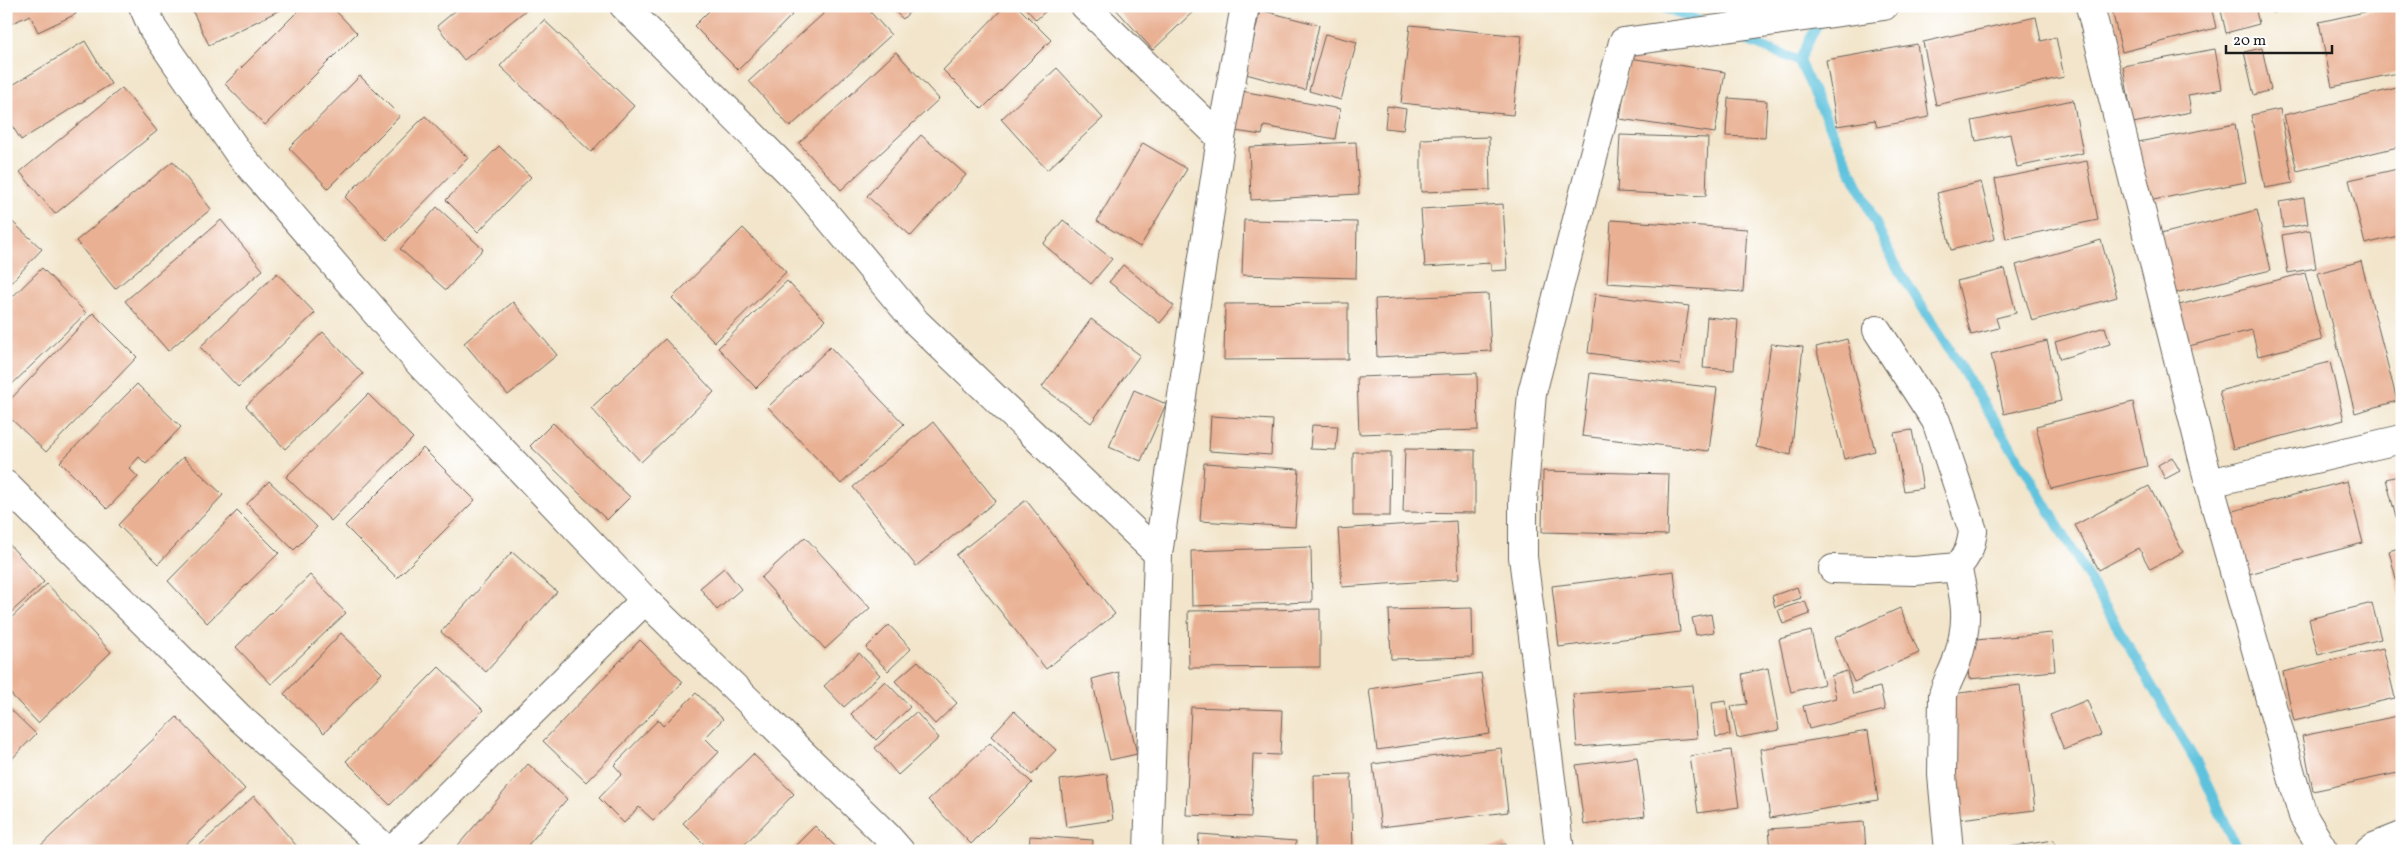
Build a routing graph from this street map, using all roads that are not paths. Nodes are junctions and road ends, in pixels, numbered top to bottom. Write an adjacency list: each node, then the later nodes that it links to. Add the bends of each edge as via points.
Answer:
1 (143, 6): 15 (street, via 153,29 239,154 420,365)
2 (624, 6): 12 (street, via 800,183 916,322)
3 (1085, 6): 7 (street)
4 (1246, 6): 7 (street)
5 (1884, 6): 21 (street, via 1623,42 1532,393 1524,491 1523,557)
6 (2090, 6): 10 (street)
7 (1222, 138): 12 (street)
8 (1877, 330): 13 (street, via 1936,421 1972,531 1966,557)
9 (2402, 438): 10 (street)
10 (2209, 483): 23 (street, via 2303,816)
11 (6, 485): 17 (street, via 240,718)
12 (1158, 554): 20 (street)
13 (1957, 567): 14 (street, via 1915,571); 22 (street, via 1966,601 1966,627 1943,695 1942,775)
14 (1833, 569)
15 (645, 600): 18 (street); 19 (street)
16 (2402, 836): 24 (street)
17 (388, 851)
18 (392, 851)
19 (900, 851)
20 (1148, 851)
21 (1560, 851)
22 (1949, 851)
23 (2324, 851)
24 (2369, 851)

